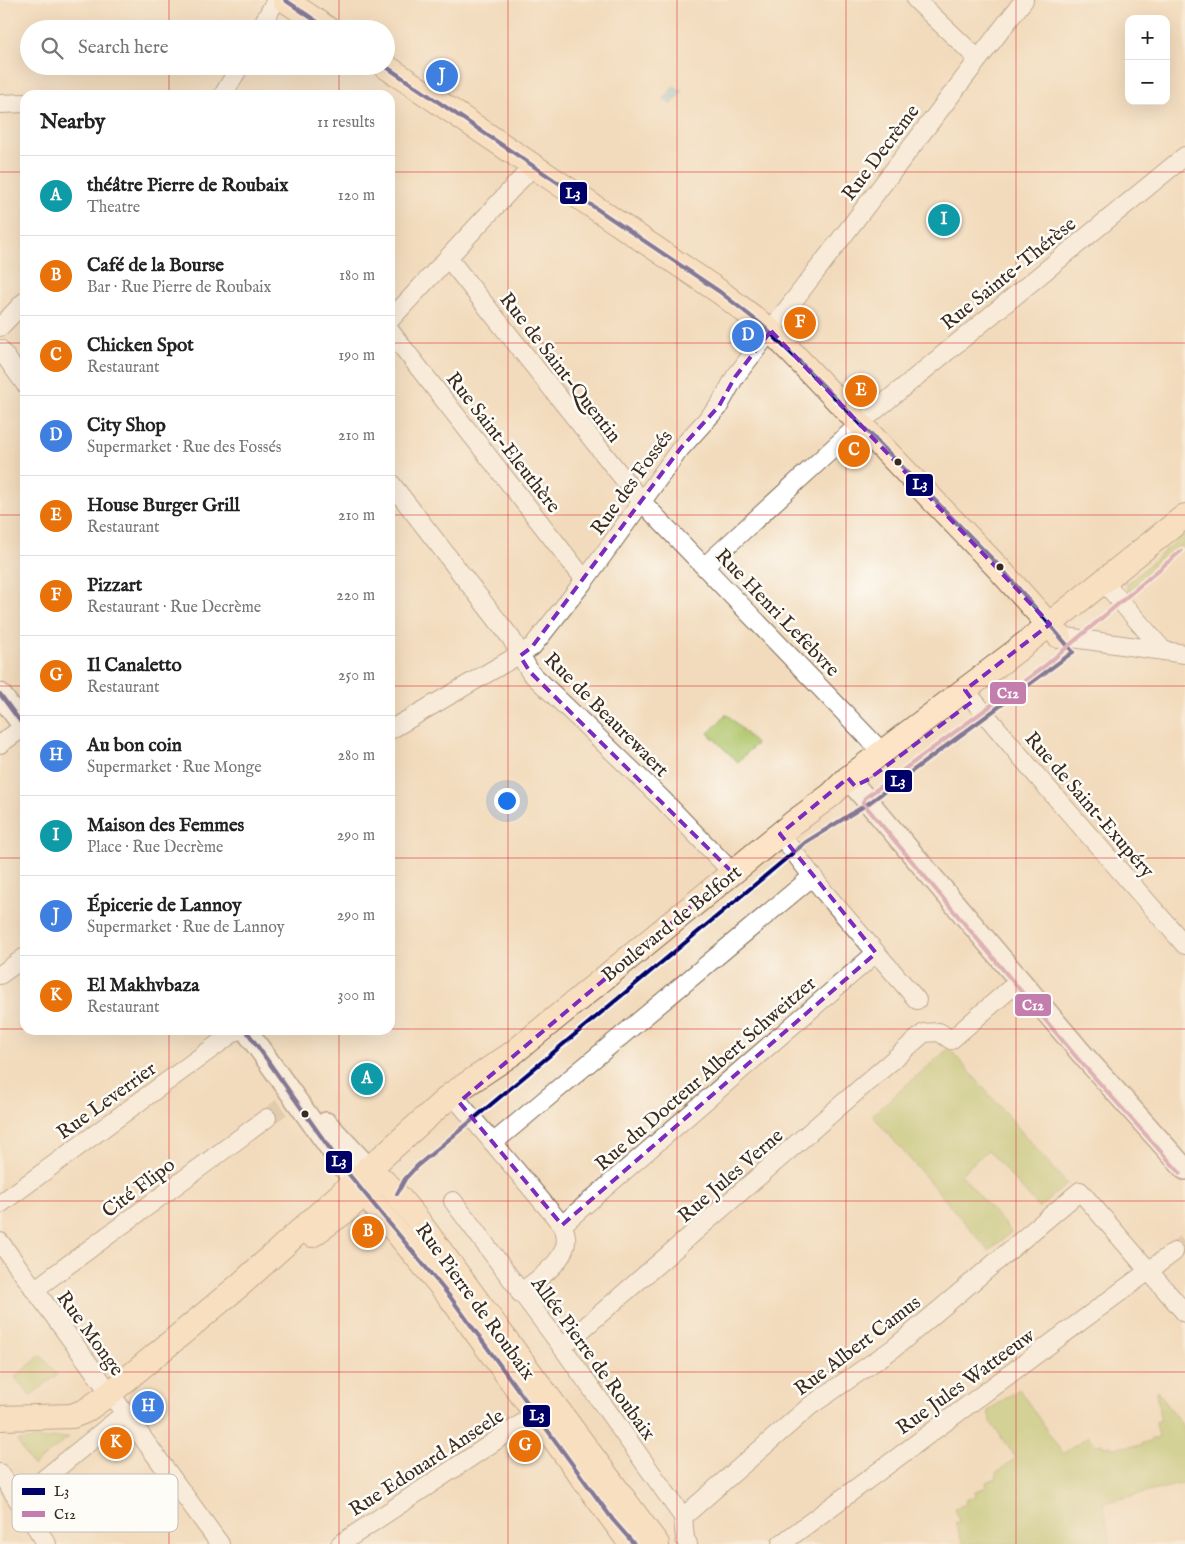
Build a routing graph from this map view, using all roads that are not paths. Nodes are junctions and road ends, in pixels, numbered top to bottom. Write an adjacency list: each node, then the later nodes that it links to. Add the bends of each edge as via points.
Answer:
1 (276, 0): 5 (street)
2 (284, 0): 6 (main road)
3 (916, 0): 7 (street)
4 (1024, 0): 7 (street, Rue Decrème)
5 (265, 20)
6 (314, 20)
7 (978, 59): 19 (street, Rue Decrème)
8 (395, 73): 14 (main road)
9 (235, 75): 10 (street)
10 (226, 90)
11 (20, 103): 12 (street)
12 (0, 104)
13 (1185, 156): 23 (street, Rue Sainte-Thérèse)
14 (533, 166): 15 (street); 19 (main road, via 720,292)
15 (448, 258): 17 (street); 25 (street, Rue de Saint-Quentin)
16 (20, 306): 18 (street)
17 (395, 315)
18 (0, 327)
19 (771, 331): 23 (main road); 25 (street, Rue des Fossés, via 735,377 719,406 680,449)
20 (395, 337): 29 (street, Rue Saint-Eleuthère)
21 (0, 349): 22 (street)
22 (20, 377)
23 (860, 423): 28 (street, Rue Sainte-Thérèse); 31 (main road)
24 (395, 488): 34 (street, Rue de Beaurewaert, via 511,638)
25 (642, 502): 28 (street, Rue Henri Lefebvre); 29 (street, Rue des Fossés)
26 (1185, 516): 30 (main road)
27 (1185, 527): 30 (main road)
28 (705, 566): 41 (street, Rue Henri Lefebvre)
29 (585, 580): 34 (street, Rue des Fossés, via 532,647)
30 (1114, 593): 31 (main road, Boulevard de Belfort); 32 (street)
31 (1054, 630): 32 (street); 36 (main road, Boulevard de Belfort)
32 (1162, 650): 33 (street)
33 (1185, 654)
34 (520, 656): 38 (street, Rue des Fossés); 44 (street, Rue de Beaurewaert, via 530,672 661,798)
35 (0, 694): 37 (street)
36 (969, 695): 41 (main road, Boulevard de Belfort); 42 (main road, Boulevard de Belfort, via 869,779); 46 (street, Rue de Saint-Exupéry)
37 (20, 722)
38 (395, 727)
39 (20, 731): 40 (street)
40 (0, 744)
41 (882, 752): 42 (main road, Boulevard de Belfort)
42 (852, 782): 43 (main road, Boulevard de Belfort); 50 (street)
43 (780, 834): 44 (main road, Boulevard de Belfort); 45 (street)
44 (732, 872): 55 (main road, Boulevard de Belfort, via 513,1053 490,1076)
45 (813, 876): 47 (street); 57 (street)
46 (1185, 945)
47 (876, 953): 51 (street); 62 (street, Rue du Docteur Albert Schweitzer)
48 (20, 961): 49 (street)
49 (0, 975)
50 (1020, 980): 58 (street); 69 (street, Rue Jules Verne, via 950,1040 940,1032 924,1033)
51 (918, 1000)
52 (230, 1035): 61 (street, Rue Leverrier)
53 (250, 1035): 54 (street, Rue Pierre de Roubaix)
54 (278, 1072): 59 (street, Rue Pierre de Roubaix); 59 (street, Rue Pierre de Roubaix, via 288,1101)
55 (455, 1098): 57 (street); 59 (main road, Boulevard de Belfort)
56 (266, 1118): 66 (street, Cité Flipo)
57 (493, 1143): 62 (street)
58 (1185, 1169)
59 (367, 1180): 70 (main road, Boulevard de Belfort, via 338,1217 240,1284); 72 (main road, Rue Pierre de Roubaix); 85 (main road, Rue Pierre de Roubaix, via 396,1194 416,1218)
60 (453, 1202): 67 (street, Allée Pierre de Roubaix)
61 (0, 1204)
62 (562, 1225): 67 (street, via 565,1241 559,1260)
63 (0, 1242): 66 (street, Rue Monge)
64 (1174, 1252): 65 (street, Rue Jules Watteeuw)
65 (1150, 1272): 68 (street); 79 (street, Rue Albert Camus, via 1080,1191 894,1348 810,1406); 87 (street, Rue Jules Watteeuw)
66 (34, 1290): 70 (street, Rue Monge)
67 (520, 1293): 69 (street, Allée Pierre de Roubaix)
68 (1185, 1314)
69 (562, 1348): 79 (street, Allée Pierre de Roubaix)
70 (109, 1394): 71 (street, Rue Monge); 73 (main road, Boulevard de Belfort, via 85,1412 72,1416)
71 (124, 1414): 75 (street); 76 (street, Rue Monge)
72 (536, 1414): 83 (street, Rue Edouard Anseele); 84 (main road, Rue Pierre de Roubaix)
73 (0, 1418)
74 (0, 1473): 78 (street)
75 (50, 1474)
76 (168, 1474)
77 (178, 1487): 82 (street, Rue Monge)
78 (12, 1491)
79 (683, 1517): 86 (street, Allée Pierre de Roubaix)
80 (39, 1532): 81 (street)
81 (47, 1544)
82 (220, 1544)
83 (340, 1544)
84 (631, 1544)
85 (657, 1544)
86 (688, 1544)
87 (781, 1544)

